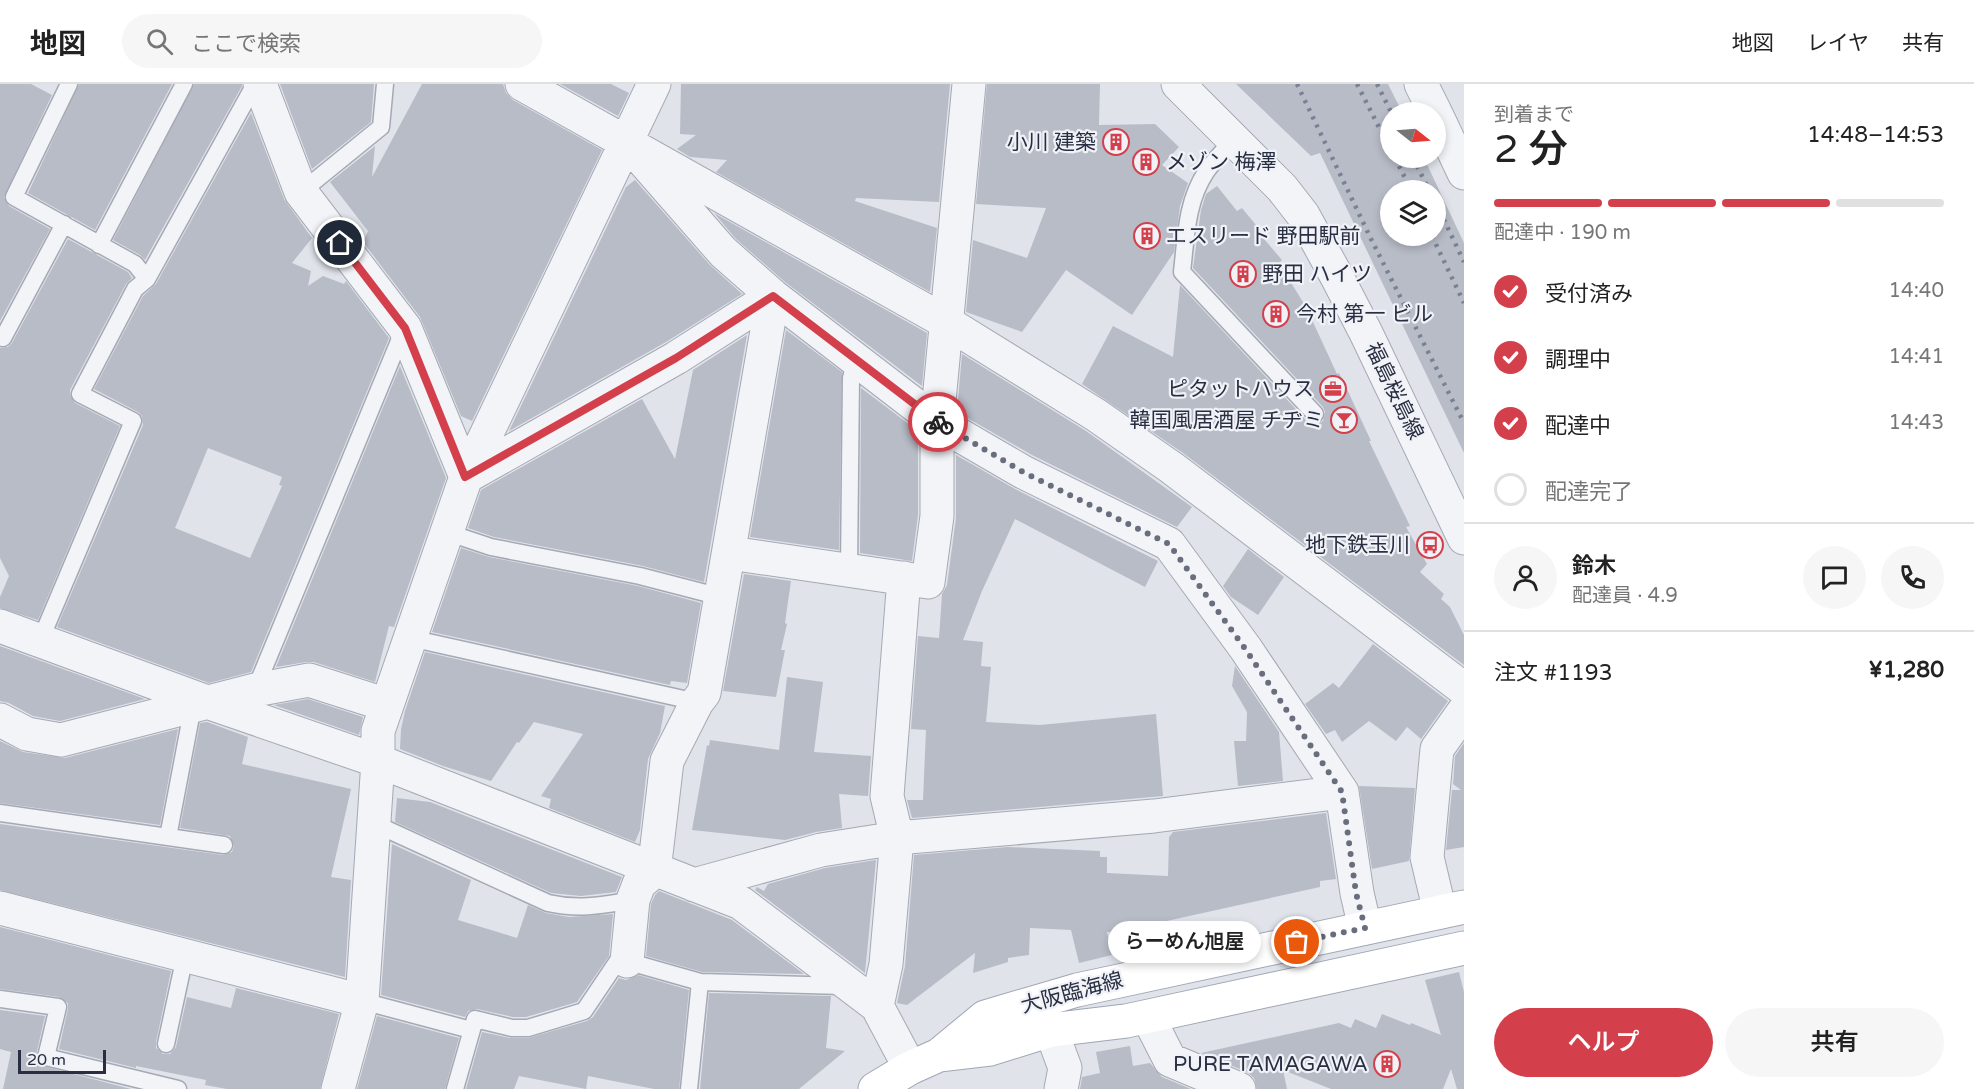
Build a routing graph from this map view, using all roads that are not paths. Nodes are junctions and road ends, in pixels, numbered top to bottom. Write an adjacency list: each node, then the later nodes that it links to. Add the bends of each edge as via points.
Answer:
1 (69, 84): 16 (lane, via 14,197)
2 (183, 84): 17 (lane)
3 (257, 84): 15 (street); 18 (lane)
4 (386, 84): 15 (lane, via 381,127)
5 (522, 84): 13 (street)
6 (654, 84): 13 (street)
7 (969, 84): 20 (street)
8 (1178, 84): 12 (street, 福島桜島線)
9 (1421, 84): 10 (street)
10 (1430, 102)
11 (1446, 133): 14 (street)
12 (1233, 140): 24 (lane, via 1205,173 1196,191 1182,272); 28 (street, 福島桜島線, via 1282,188 1303,215)
13 (627, 141): 19 (street, via 723,252); 20 (street); 26 (street)
14 (1461, 160)
15 (301, 192): 21 (street)
16 (64, 224): 17 (lane); 22 (lane)
17 (99, 245): 18 (lane, via 135,264)
18 (147, 279): 35 (lane, via 135,289 80,394 133,421)
19 (773, 296): 23 (street); 26 (street, via 676,358); 29 (street)
20 (946, 322): 25 (street); 36 (street, via 1096,415 1172,468)
21 (405, 328): 26 (street); 37 (lane)
22 (3, 338)
23 (856, 359): 25 (street); 30 (lane, via 851,378)
24 (1315, 414)
25 (937, 422): 31 (street, via 937,516); 44 (street, via 1023,472 1169,544)
26 (465, 477): 27 (street)
27 (446, 532): 32 (lane, via 491,547 640,576); 34 (street)
28 (1464, 538)
29 (730, 553): 30 (street); 32 (street)
30 (849, 569): 31 (street)
31 (916, 580): 48 (street, via 887,796)
32 (721, 597): 38 (street, via 704,693)
33 (0, 626): 35 (street)
34 (410, 638): 38 (lane); 40 (street)
35 (40, 641): 39 (street)
36 (1464, 689)
37 (255, 690): 39 (street); 40 (street, via 309,680)
38 (697, 702): 50 (street, via 667,761)
39 (200, 704): 42 (street, via 61,740 27,734); 43 (street); 47 (lane)
40 (387, 705): 43 (street, via 378,731)
41 (1464, 711): 54 (street, via 1437,749 1427,857)
42 (0, 720)
43 (378, 761): 46 (street); 50 (street)
44 (1342, 792): 48 (street, via 1154,816); 55 (street, via 1356,893)
45 (0, 813): 47 (lane)
46 (373, 823): 52 (lane, via 548,903 592,907); 62 (street)
47 (168, 837): 49 (lane)
48 (897, 838): 51 (street, via 820,850); 63 (street, via 886,964)
49 (224, 846)
50 (654, 871): 51 (street); 52 (street, via 639,884)
51 (694, 885): 60 (street, via 741,903)
52 (633, 900): 58 (street)
53 (0, 908): 57 (street)
54 (1452, 910): 55 (main road, 大阪臨海線)
55 (1365, 928): 68 (main road, 大阪臨海線, via 1077,990 985,1017)
56 (1464, 948): 64 (main road, 大阪臨海線)
57 (185, 956): 62 (street); 67 (lane)
58 (627, 961): 59 (lane); 65 (lane, via 619,959 585,1011 528,1028 475,1019)
59 (700, 982): 60 (lane); 72 (lane)
60 (850, 986): 63 (street)
61 (0, 999): 69 (lane, via 58,1007 46,1057)
62 (362, 1001): 65 (lane); 70 (street)
63 (877, 1006): 68 (street)
64 (1148, 1017): 66 (main road, 大阪臨海線); 75 (street, via 1170,1060)
65 (471, 1030): 71 (lane)
66 (1051, 1030): 68 (main road, 大阪臨海線, via 990,1049); 74 (street, via 1065,1068)
67 (166, 1044)
68 (924, 1062): 73 (main road, 大阪臨海線)
69 (178, 1089)
70 (338, 1089)
71 (455, 1089)
72 (689, 1089)
73 (874, 1089)
74 (1061, 1089)
75 (1239, 1089)

